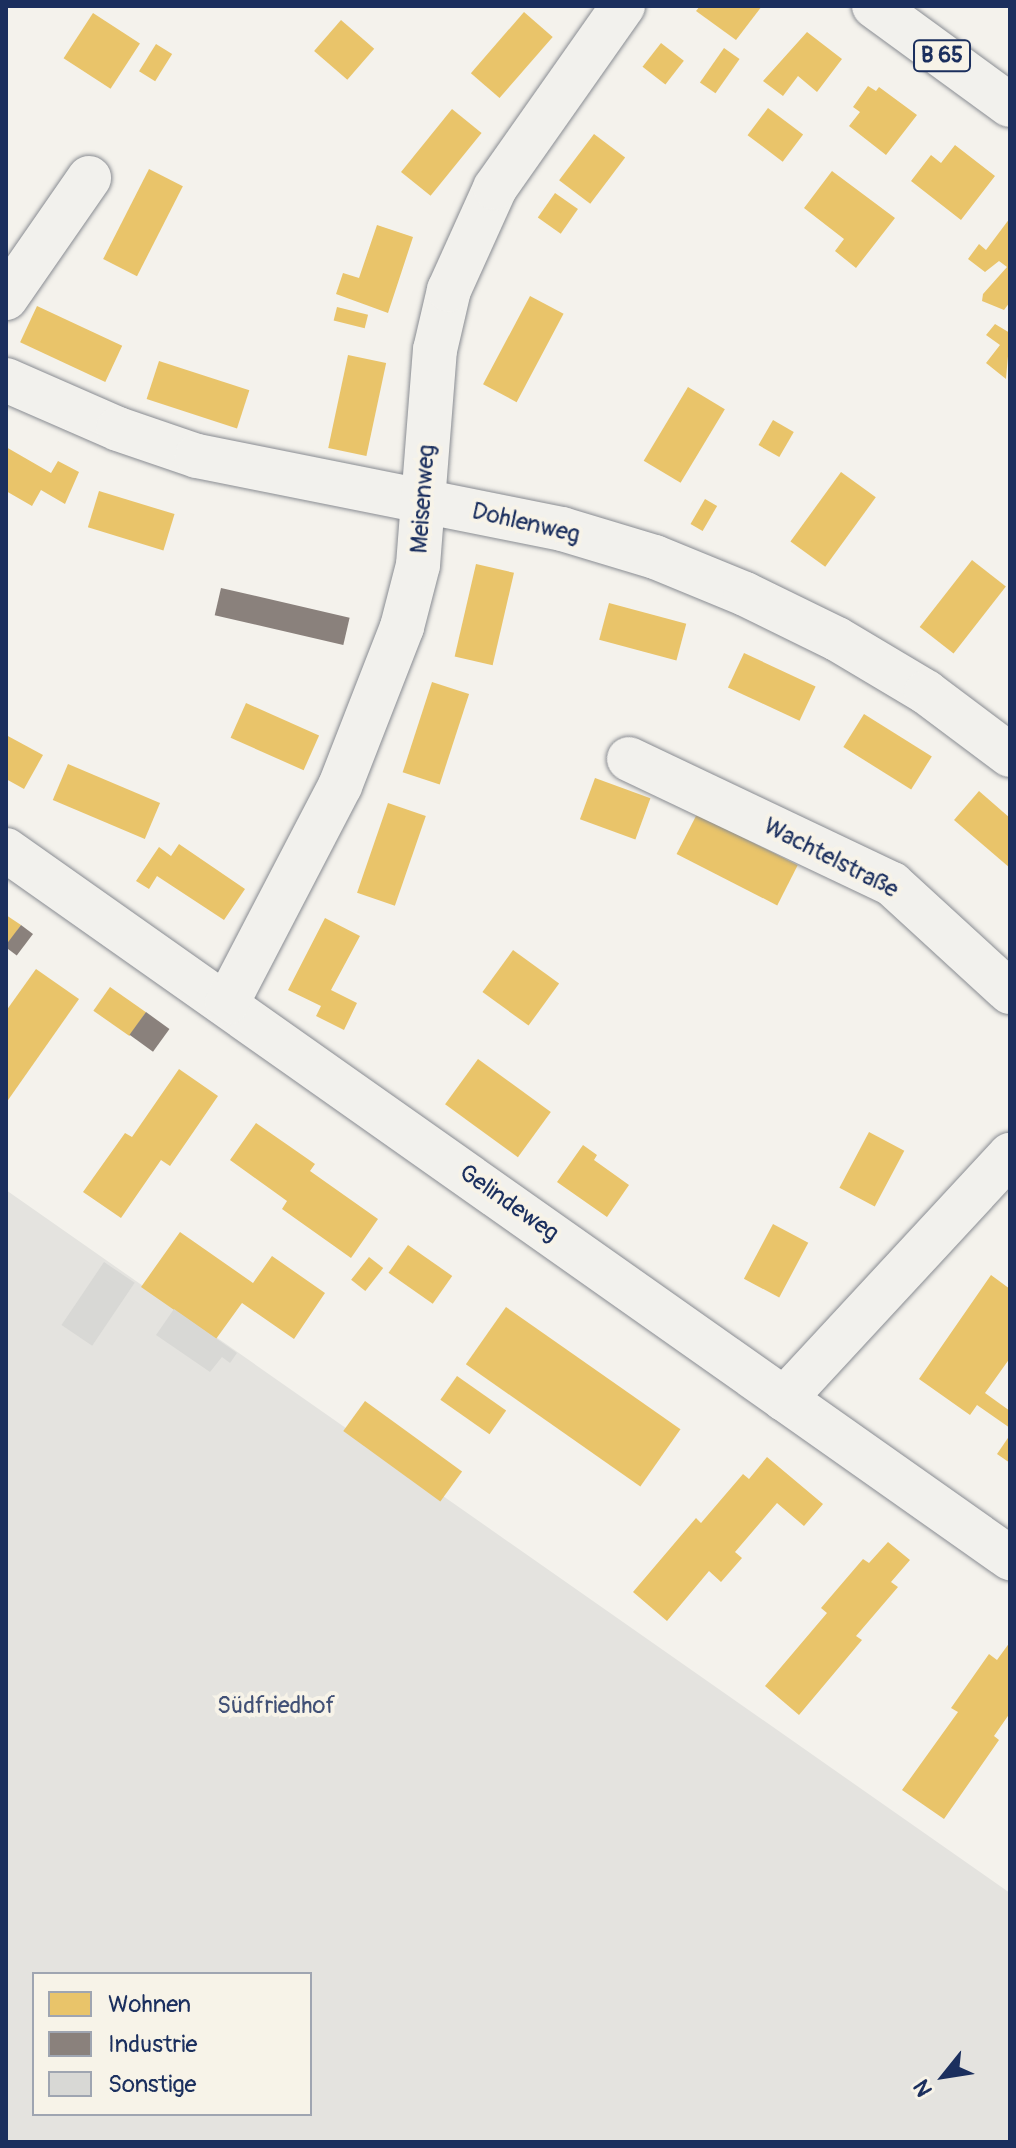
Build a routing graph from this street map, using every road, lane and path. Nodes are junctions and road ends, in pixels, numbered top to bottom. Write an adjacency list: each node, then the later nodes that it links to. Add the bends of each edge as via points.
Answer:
1 (623, 6): 7 (street, Meisenweg, via 495,188 449,290 435,350)
2 (874, 6): 3 (street, B 65)
3 (1010, 105)
4 (89, 178): 5 (street)
5 (6, 298)
6 (6, 380): 7 (street, Dohlenweg, via 118,429 197,456)
7 (423, 501): 8 (street, Dohlenweg, via 562,529 745,594 837,639 926,692); 12 (street, Meisenweg, via 418,565 402,627 340,786)
8 (1010, 755)
9 (629, 759): 11 (street, Wachtelstraße, via 892,884)
10 (6, 850): 12 (street, Gelindeweg)
11 (1010, 992)
12 (227, 1003): 14 (street, Gelindeweg)
13 (1010, 1155): 14 (street)
14 (784, 1399): 15 (street, Gelindeweg)
15 (1010, 1558)

